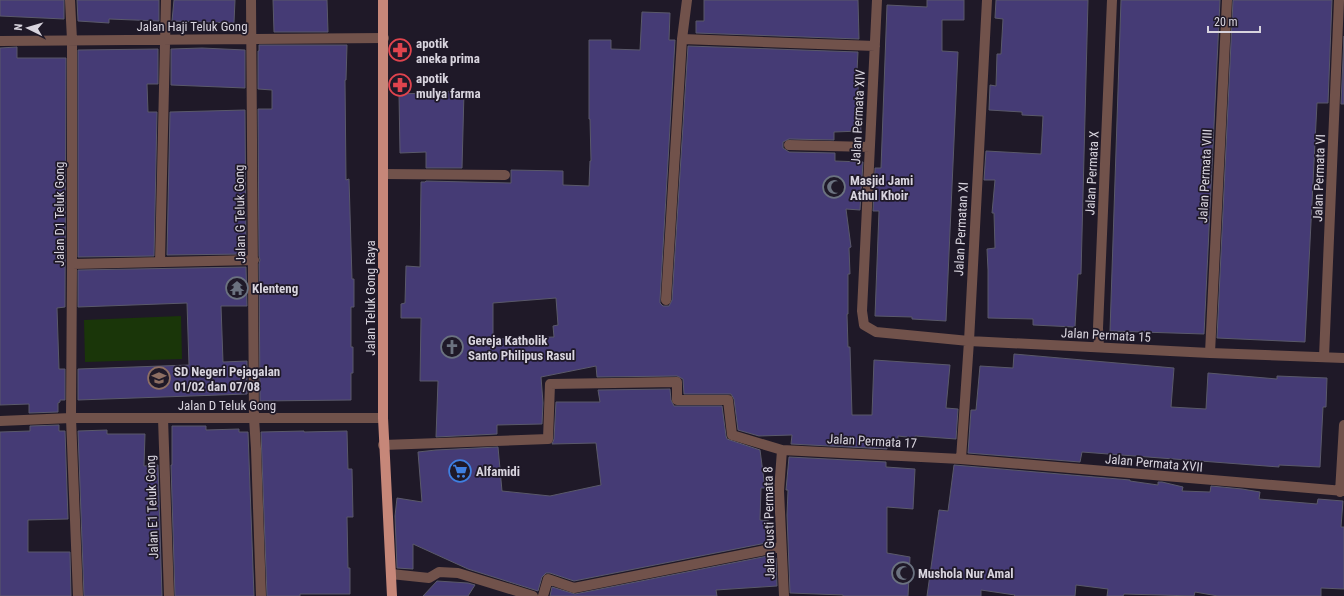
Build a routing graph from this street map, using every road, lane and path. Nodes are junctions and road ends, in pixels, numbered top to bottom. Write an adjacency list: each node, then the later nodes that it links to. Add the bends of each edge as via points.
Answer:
1 (70, 0): 14 (street)
2 (166, 0): 15 (street)
3 (251, 0): 13 (street, Jalan G Teluk Gong)
4 (383, 0): 11 (main road, Jalan Teluk Gong Raya)
5 (687, 0): 12 (street)
6 (877, 0): 17 (street, Jalan Permata XIV)
7 (987, 0): 27 (street, Jalan Permatan XI)
8 (1112, 0): 28 (street, Jalan Permata X)
9 (1227, 0): 29 (street, Jalan Permata VIII)
10 (1339, 0): 30 (street, Jalan Permata VI)
11 (384, 38): 13 (street, Jalan Haji Teluk Gong); 20 (main road, Jalan Teluk Gong Raya)
12 (682, 38): 17 (street); 25 (street)
13 (251, 39): 15 (street, Jalan Haji Teluk Gong); 22 (street, Jalan G Teluk Gong)
14 (72, 40): 15 (street, Jalan Haji Teluk Gong); 16 (street, Jalan Haji Teluk Gong); 24 (street, Jalan D1 Teluk Gong)
15 (165, 40): 23 (street)
16 (0, 41)
17 (875, 46): 19 (street, Jalan Permata XIV)
18 (789, 144): 19 (street)
19 (870, 147): 26 (street, Jalan Permata XIV, via 862,311 864,325)
20 (383, 174): 21 (street); 35 (main road, Jalan Teluk Gong Raya)
21 (505, 174)
22 (254, 260): 23 (street); 34 (street, Jalan G Teluk Gong)
23 (160, 262): 24 (street)
24 (72, 264): 32 (street, Jalan D1 Teluk Gong)
25 (666, 300)
26 (868, 329): 27 (street, Jalan Permata 15, via 876,332)
27 (969, 341): 28 (street, Jalan Permata 15); 40 (street, Jalan Permatan XI)
28 (1099, 348): 29 (street, Jalan Permata 15)
29 (1210, 353): 30 (street, Jalan Permata 15)
30 (1324, 357): 31 (street, Jalan Permata 15)
31 (1344, 358)
32 (71, 418): 33 (street, Jalan D Teluk Gong); 36 (street, Jalan D Teluk Gong); 44 (street)
33 (162, 418): 34 (street, Jalan D Teluk Gong); 45 (street, Jalan E1 Teluk Gong)
34 (254, 418): 35 (street, Jalan D Teluk Gong); 46 (street, Jalan G Teluk Gong)
35 (382, 418): 38 (main road, Jalan Teluk Gong Raya)
36 (0, 421)
37 (1344, 425): 41 (street)
38 (383, 445): 39 (street, Jalan Permata 17, via 548,439 550,384 677,382 676,400 728,400 732,435); 43 (main road, Jalan Teluk Gong Raya)
39 (782, 450): 40 (street, Jalan Permata 17); 42 (street, Jalan Gusti Permata 8, via 779,491)
40 (961, 459): 41 (street, Jalan Permata XVII)
41 (1342, 492)
42 (781, 547): 49 (street, via 574,588 548,579); 50 (street, Jalan Gusti Permata 8)
43 (391, 574): 47 (main road, Jalan Teluk Gong Raya); 48 (street, via 429,578 439,572 458,572)
44 (78, 596)
45 (169, 596)
46 (261, 596)
47 (392, 596)
48 (534, 596)
49 (543, 596)
50 (784, 596)

